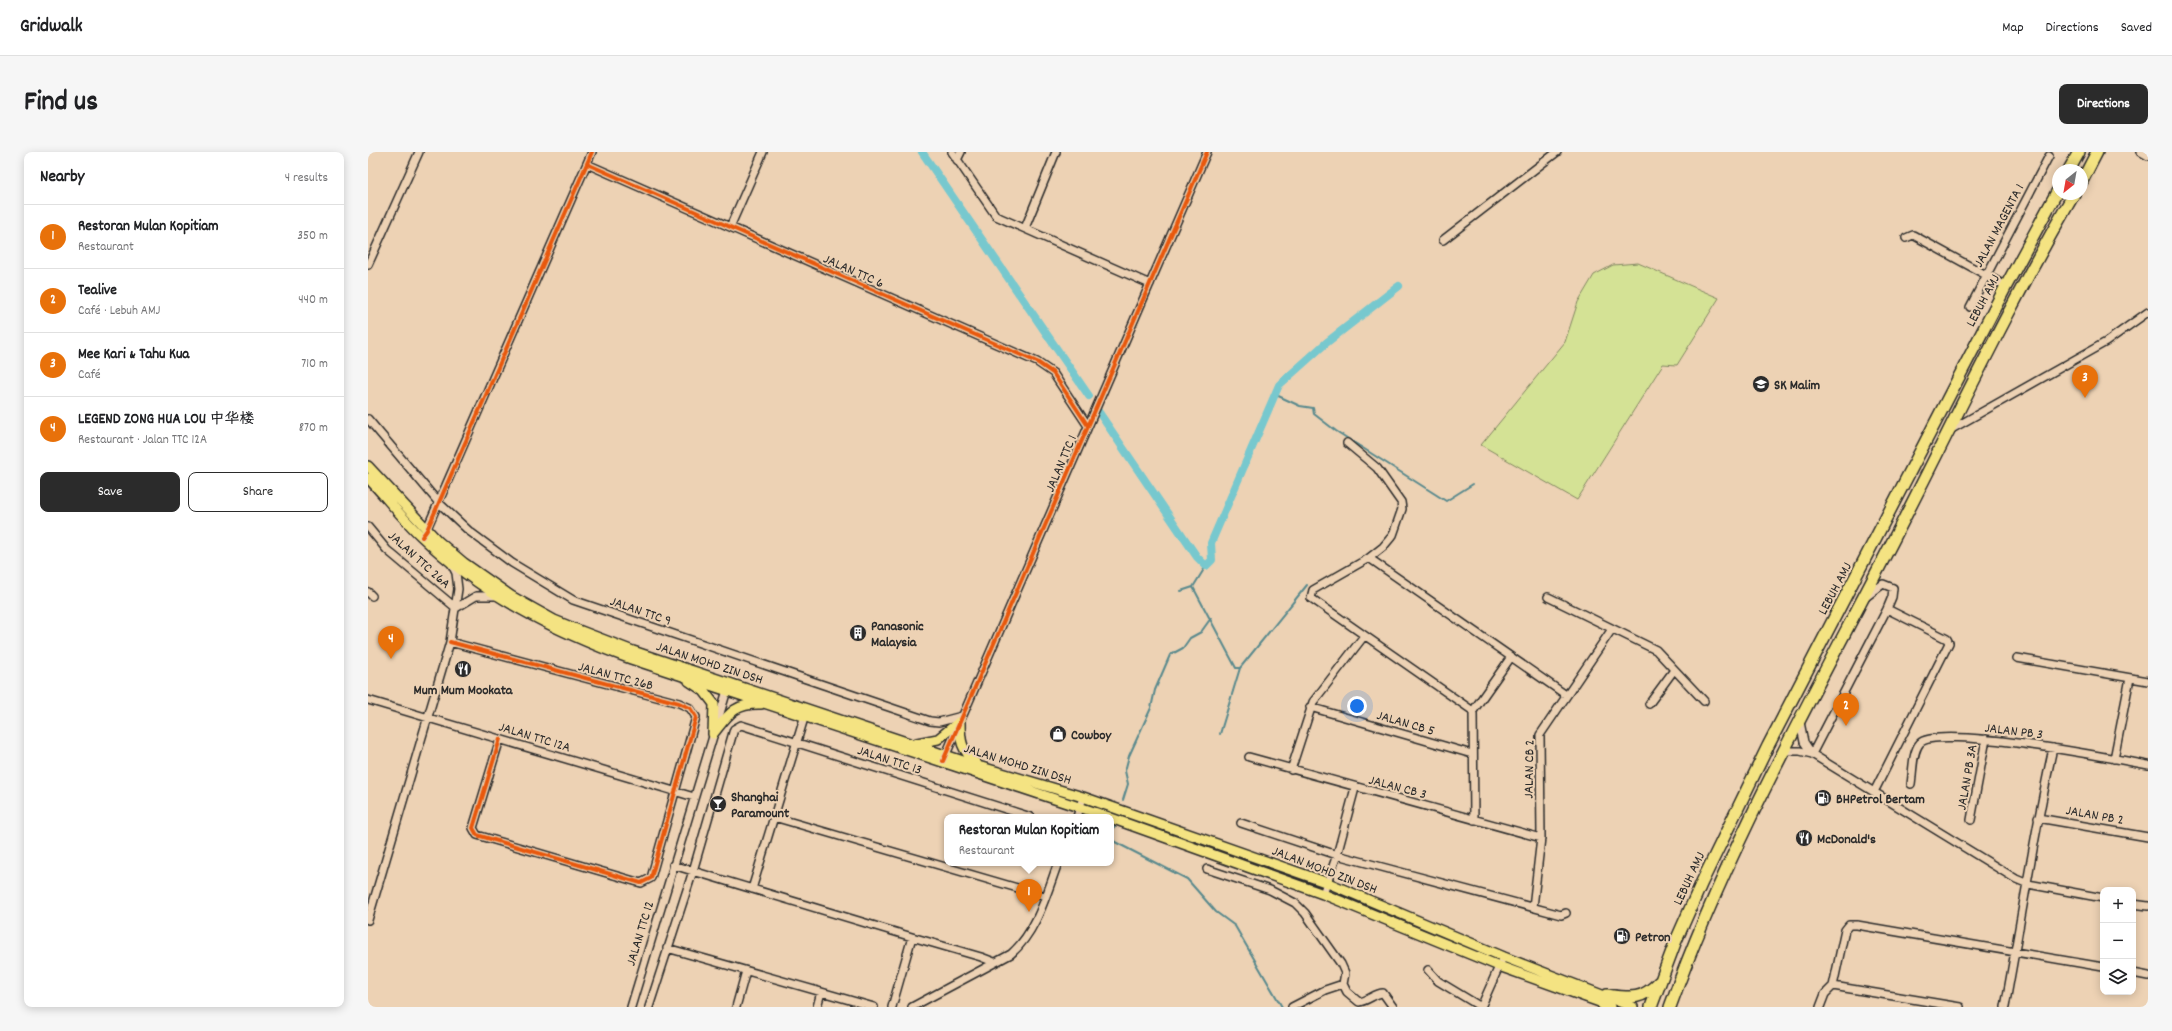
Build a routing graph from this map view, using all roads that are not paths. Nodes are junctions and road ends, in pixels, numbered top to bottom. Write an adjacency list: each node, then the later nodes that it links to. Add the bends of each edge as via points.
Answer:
1 (419, 152): 26 (street)
2 (592, 152): 16 (street)
3 (763, 152): 22 (street)
4 (952, 152): 15 (street)
5 (961, 152): 15 (street)
6 (1056, 152): 23 (street)
7 (1207, 152): 28 (street, JALAN TTC 1)
8 (1557, 152): 25 (street)
9 (2079, 152): 17 (highway)
10 (2097, 152): 18 (highway)
11 (2102, 152): 18 (street)
12 (2141, 152): 14 (street)
13 (2049, 156): 27 (street, JALAN MAGENTA 1)
14 (2148, 156)
15 (957, 160): 23 (street, via 996,216)
16 (587, 164): 22 (street, JALAN TTC 6); 38 (street)
17 (2072, 164)
18 (2090, 166): 19 (highway)
19 (2088, 170)
20 (2053, 200): 29 (highway, LEBUH AMJ)
21 (2071, 200): 34 (highway, LEBUH AMJ)
22 (730, 227): 33 (street, JALAN TTC 6, via 1037,362 1053,373)
23 (1025, 228): 28 (street)
24 (1906, 238): 27 (street, via 1913,235)
25 (1443, 240)
26 (368, 265)
27 (1987, 276): 29 (street); 30 (street, JALAN MAGENTA 1)
28 (1150, 284): 33 (street, JALAN TTC 1)
29 (2006, 286): 130 (highway, LEBUH AMJ, via 1768,746 1702,882)
30 (1970, 306)
31 (2148, 312): 34 (street, via 2106,342)
32 (368, 419): 38 (street, JALAN TTC 9)
33 (1088, 426): 67 (street, JALAN TTC 1)
34 (1946, 432): 45 (highway, LEBUH AMJ)
35 (1347, 443): 41 (street, via 1377,468 1402,505 1393,535)
36 (368, 466): 40 (main road, JALAN MOHD ZIN DSH)
37 (368, 478): 40 (main road, JALAN MOHD ZIN DSH)
38 (439, 503): 40 (street); 67 (street, JALAN TTC 9, via 469,531 512,563 573,600 930,721)
39 (368, 527): 46 (street, JALAN TTC 26A, via 387,550)
40 (425, 534): 42 (main road, JALAN MOHD ZIN DSH); 57 (main road, JALAN MOHD ZIN DSH, via 492,584 554,620)
41 (1369, 558): 49 (street, via 1313,590 1311,598); 51 (street)
42 (450, 561): 43 (main road, JALAN MOHD ZIN DSH); 46 (street, via 457,581)
43 (499, 597): 46 (street, via 476,596); 54 (main road, JALAN MOHD ZIN DSH, via 551,626 601,648)
44 (1548, 597): 48 (street)
45 (1864, 597): 47 (street, via 1880,585 1890,585 1894,592); 68 (highway, LEBUH AMJ)
46 (456, 608): 50 (street)
47 (1887, 609): 77 (street); 87 (street, via 1947,639 1949,643)
48 (1612, 629): 53 (street, via 1656,650); 58 (street, JALAN CB 2)
49 (1364, 636): 63 (street); 64 (street)
50 (450, 642): 66 (street); 86 (street, JALAN TTC 26B, via 690,708 696,717)
51 (1511, 657): 58 (street); 64 (street)
52 (2017, 658): 55 (street)
53 (1674, 670): 60 (street); 62 (street)
54 (677, 674): 57 (main road, JALAN MOHD ZIN DSH); 69 (main road, via 697,686 714,704)
55 (2130, 678): 56 (street); 80 (street)
56 (2148, 681)
57 (728, 686): 61 (main road, JALAN MOHD ZIN DSH); 69 (street, JALAN TTC 12); 73 (main road, JALAN MOHD ZIN DSH)
58 (1566, 695): 101 (street, JALAN CB 2, via 1543,728 1540,739)
59 (368, 700): 66 (street, JALAN TTC 12A)
60 (1704, 701)
61 (772, 704): 65 (main road, JALAN MOHD ZIN DSH); 69 (main road, via 738,707)
62 (1649, 704)
63 (1310, 707): 76 (street, JALAN CB 5); 83 (street)
64 (1473, 711): 76 (street)
65 (805, 715): 72 (street); 79 (main road, JALAN MOHD ZIN DSH)
66 (427, 718): 70 (street, JALAN TTC 12A); 118 (street)
67 (961, 718): 73 (main road, via 938,739); 79 (street, JALAN TTC 1); 82 (main road, via 962,746)
68 (1800, 721): 75 (highway, LEBUH AMJ); 77 (street, via 1804,742)
69 (713, 734): 88 (street, JALAN TTC 12)
70 (500, 739): 86 (street, JALAN TTC 12A); 86 (street, JALAN TTC 26B, via 473,828 477,835 642,883 651,878)
71 (1986, 739): 74 (street, JALAN PB 3); 84 (street, JALAN PB 3, via 1935,736 1926,738 1916,749); 98 (street, JALAN PB 3A)
72 (796, 742): 91 (street, JALAN TTC 13); 94 (street); 106 (street, JALAN TTC 13, via 741,725 734,729)
73 (912, 744): 79 (main road, JALAN MOHD ZIN DSH)
74 (2053, 748): 80 (street, JALAN PB 3); 96 (street)
75 (1784, 751): 77 (street, via 1800,750); 113 (highway, LEBUH AMJ)
76 (1472, 754): 97 (street)
77 (1812, 754): 87 (street)
78 (1249, 757): 83 (street, JALAN CB 3)
79 (944, 758): 82 (main road, JALAN MOHD ZIN DSH); 90 (main road, JALAN MOHD ZIN DSH)
80 (2114, 759): 81 (street, JALAN PB 3)
81 (2148, 765)
82 (978, 766): 89 (main road, JALAN MOHD ZIN DSH)
83 (1291, 770): 85 (street, JALAN CB 3)
84 (1911, 784)
85 (1355, 788): 97 (street, JALAN CB 3); 102 (street)
86 (675, 792): 88 (street, JALAN TTC 12A)
87 (1874, 792): 108 (street, via 2005,874)
88 (694, 797): 103 (street, JALAN TTC 12)
89 (1083, 797): 90 (street); 107 (main road, JALAN MOHD ZIN DSH)
90 (1080, 808): 92 (street); 93 (main road, JALAN MOHD ZIN DSH)
91 (1022, 814)
92 (1077, 814)
93 (1100, 814)
94 (774, 816): 109 (street); 111 (street)
95 (1114, 818): 110 (main road, JALAN MOHD ZIN DSH)
96 (2038, 818): 100 (street, JALAN PB 2); 108 (street)
97 (1474, 820): 101 (street, JALAN CB 3)
98 (1971, 820)
99 (1241, 824): 102 (street)
100 (2148, 837)
101 (1541, 838): 116 (street, JALAN CB 2)
102 (1337, 855): 107 (street); 116 (street)
103 (673, 865): 106 (street); 135 (street, JALAN TTC 12)
104 (1057, 866): 111 (street)
105 (1207, 869): 131 (street, via 1270,890 1295,903 1341,964 1345,973)
106 (693, 871): 109 (street); 120 (street)
107 (1328, 883): 110 (street); 122 (main road, JALAN MOHD ZIN DSH)
108 (2028, 884): 112 (street); 121 (street)
109 (752, 889): 119 (street)
110 (1323, 894): 124 (main road, JALAN MOHD ZIN DSH)
111 (1045, 896): 123 (street, via 1023,944 1011,954)
112 (2100, 897)
113 (1711, 900): 147 (highway, via 1700,911 1671,990); 148 (highway, LEBUH AMJ)
114 (2136, 904): 115 (street)
115 (2148, 906)
116 (1533, 907): 117 (street, via 1561,915)
117 (1566, 913)
118 (368, 920)
119 (912, 938): 123 (street, via 981,956); 140 (street)
120 (667, 948): 127 (street); 136 (street)
121 (2015, 951): 125 (street); 132 (street, via 1849,925 1845,930); 151 (street)
122 (1504, 957): 124 (street); 134 (main road, JALAN MOHD ZIN DSH)
123 (994, 962): 141 (street)
124 (1499, 966): 134 (main road, JALAN MOHD ZIN DSH); 144 (street)
125 (2100, 966)
126 (1428, 970): 144 (street, via 1438,981)
127 (746, 971): 133 (street); 137 (street)
128 (2136, 974): 129 (street)
129 (2148, 976)
130 (1663, 977): 134 (highway, via 1647,994); 146 (highway, LEBUH AMJ)
131 (1342, 984): 142 (street); 143 (street, via 1359,1002 1383,993)
132 (1833, 986): 149 (street, via 1825,994); 150 (street)
133 (821, 992): 138 (street); 139 (street)
134 (1608, 1003): 145 (main road)
135 (631, 1007)
136 (650, 1007)
137 (736, 1007)
138 (816, 1007)
139 (874, 1007)
140 (892, 1007)
141 (912, 1007)
142 (1292, 1007)
143 (1393, 1007)
144 (1481, 1007)
145 (1633, 1007)
146 (1651, 1007)
147 (1662, 1007)
148 (1670, 1007)
149 (1820, 1007)
150 (1960, 1007)
151 (2005, 1007)

